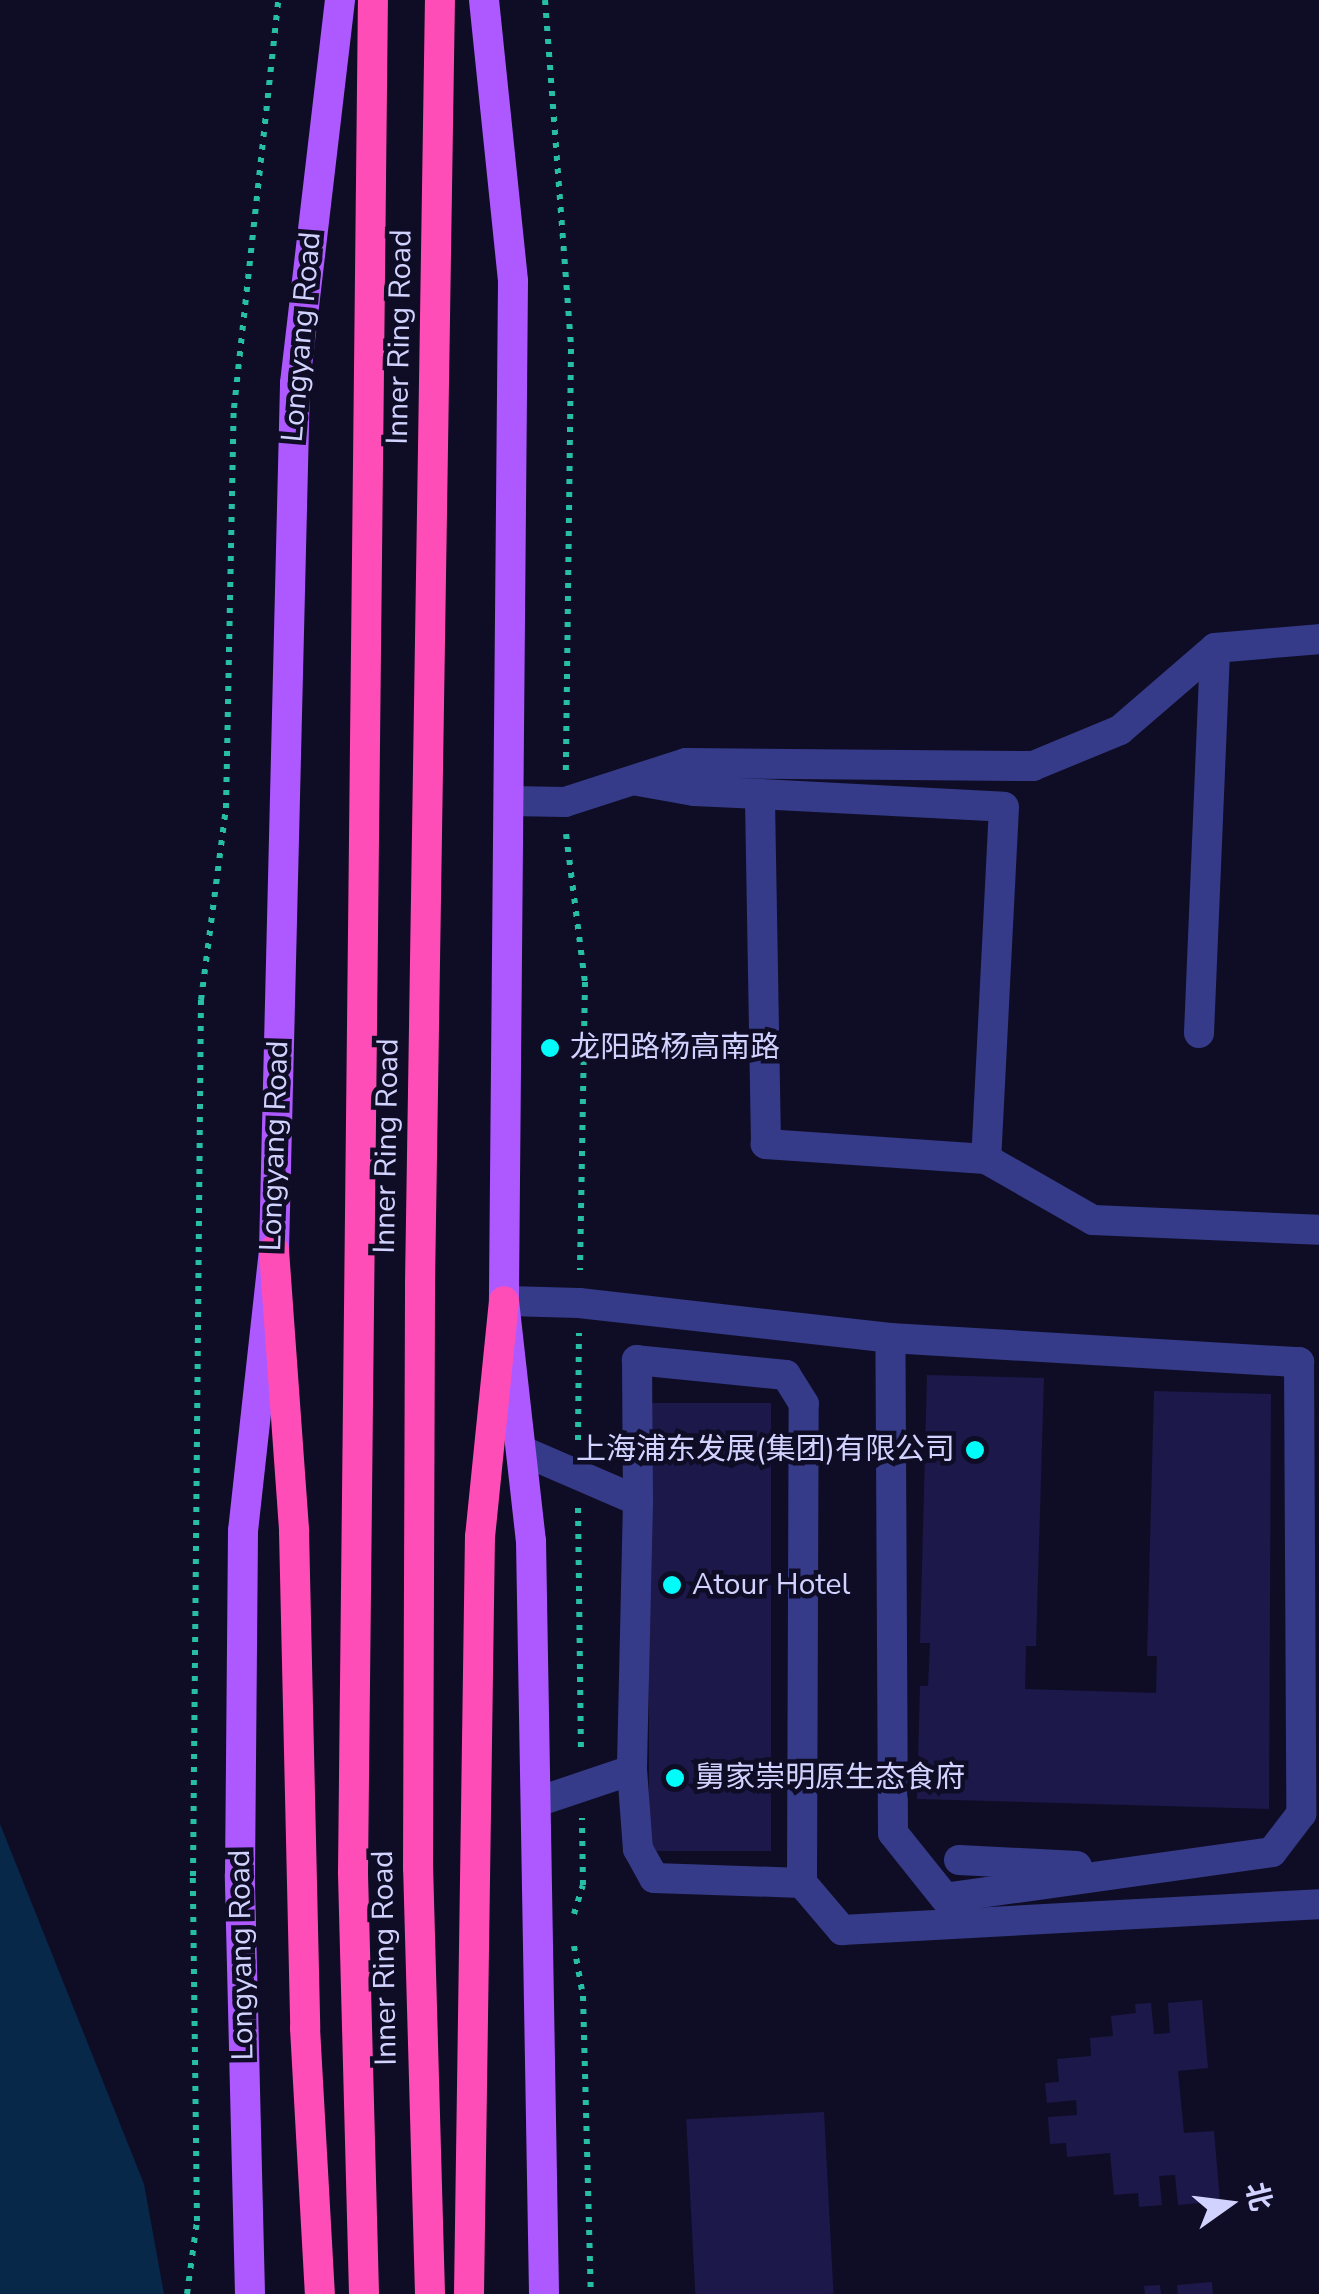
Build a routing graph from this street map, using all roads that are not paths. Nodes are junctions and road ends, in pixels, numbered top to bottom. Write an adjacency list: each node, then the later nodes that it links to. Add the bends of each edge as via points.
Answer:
1 (340, 0): 13 (main road, Longyang Road, via 304,289 288,495)
2 (373, 0): 27 (highway, Inner Ring Road, via 354,1872)
3 (440, 0): 28 (highway, Inner Ring Road, via 420,1284 418,1868)
4 (484, 0): 9 (main road, via 513,281)
5 (1319, 639): 6 (street)
6 (1215, 648): 7 (street, via 1120,730 1034,766 686,763); 10 (street)
7 (638, 782): 8 (street); 9 (street, via 566,802)
8 (760, 794): 11 (street, via 766,1144); 11 (street, via 1004,807)
9 (510, 801): 14 (main road)
10 (1199, 1033)
11 (986, 1159): 12 (street, via 1093,1220)
12 (1319, 1230)
13 (274, 1250): 25 (main road, Longyang Road, via 243,1531 240,1875); 26 (highway, via 294,1532 305,2028)
14 (504, 1301): 15 (street, via 579,1303); 16 (main road); 29 (highway, via 480,1537)
15 (890, 1338): 18 (street, via 1299,1362); 22 (street, via 893,1833 945,1898)
16 (525, 1452): 17 (street); 20 (main road)
17 (638, 1501): 19 (street); 23 (street, via 637,1360 786,1375 804,1404)
18 (1310, 1654): 22 (street, via 1301,1814 1272,1852)
19 (632, 1770): 20 (street); 23 (street, via 638,1849 654,1878)
20 (536, 1802): 30 (main road)
21 (959, 1860): 22 (street)
22 (1150, 1869)
23 (802, 1883): 24 (street, via 842,1930)
24 (1319, 1904)
25 (250, 2294)
26 (320, 2294)
27 (364, 2294)
28 (430, 2294)
29 (468, 2294)
30 (544, 2294)

